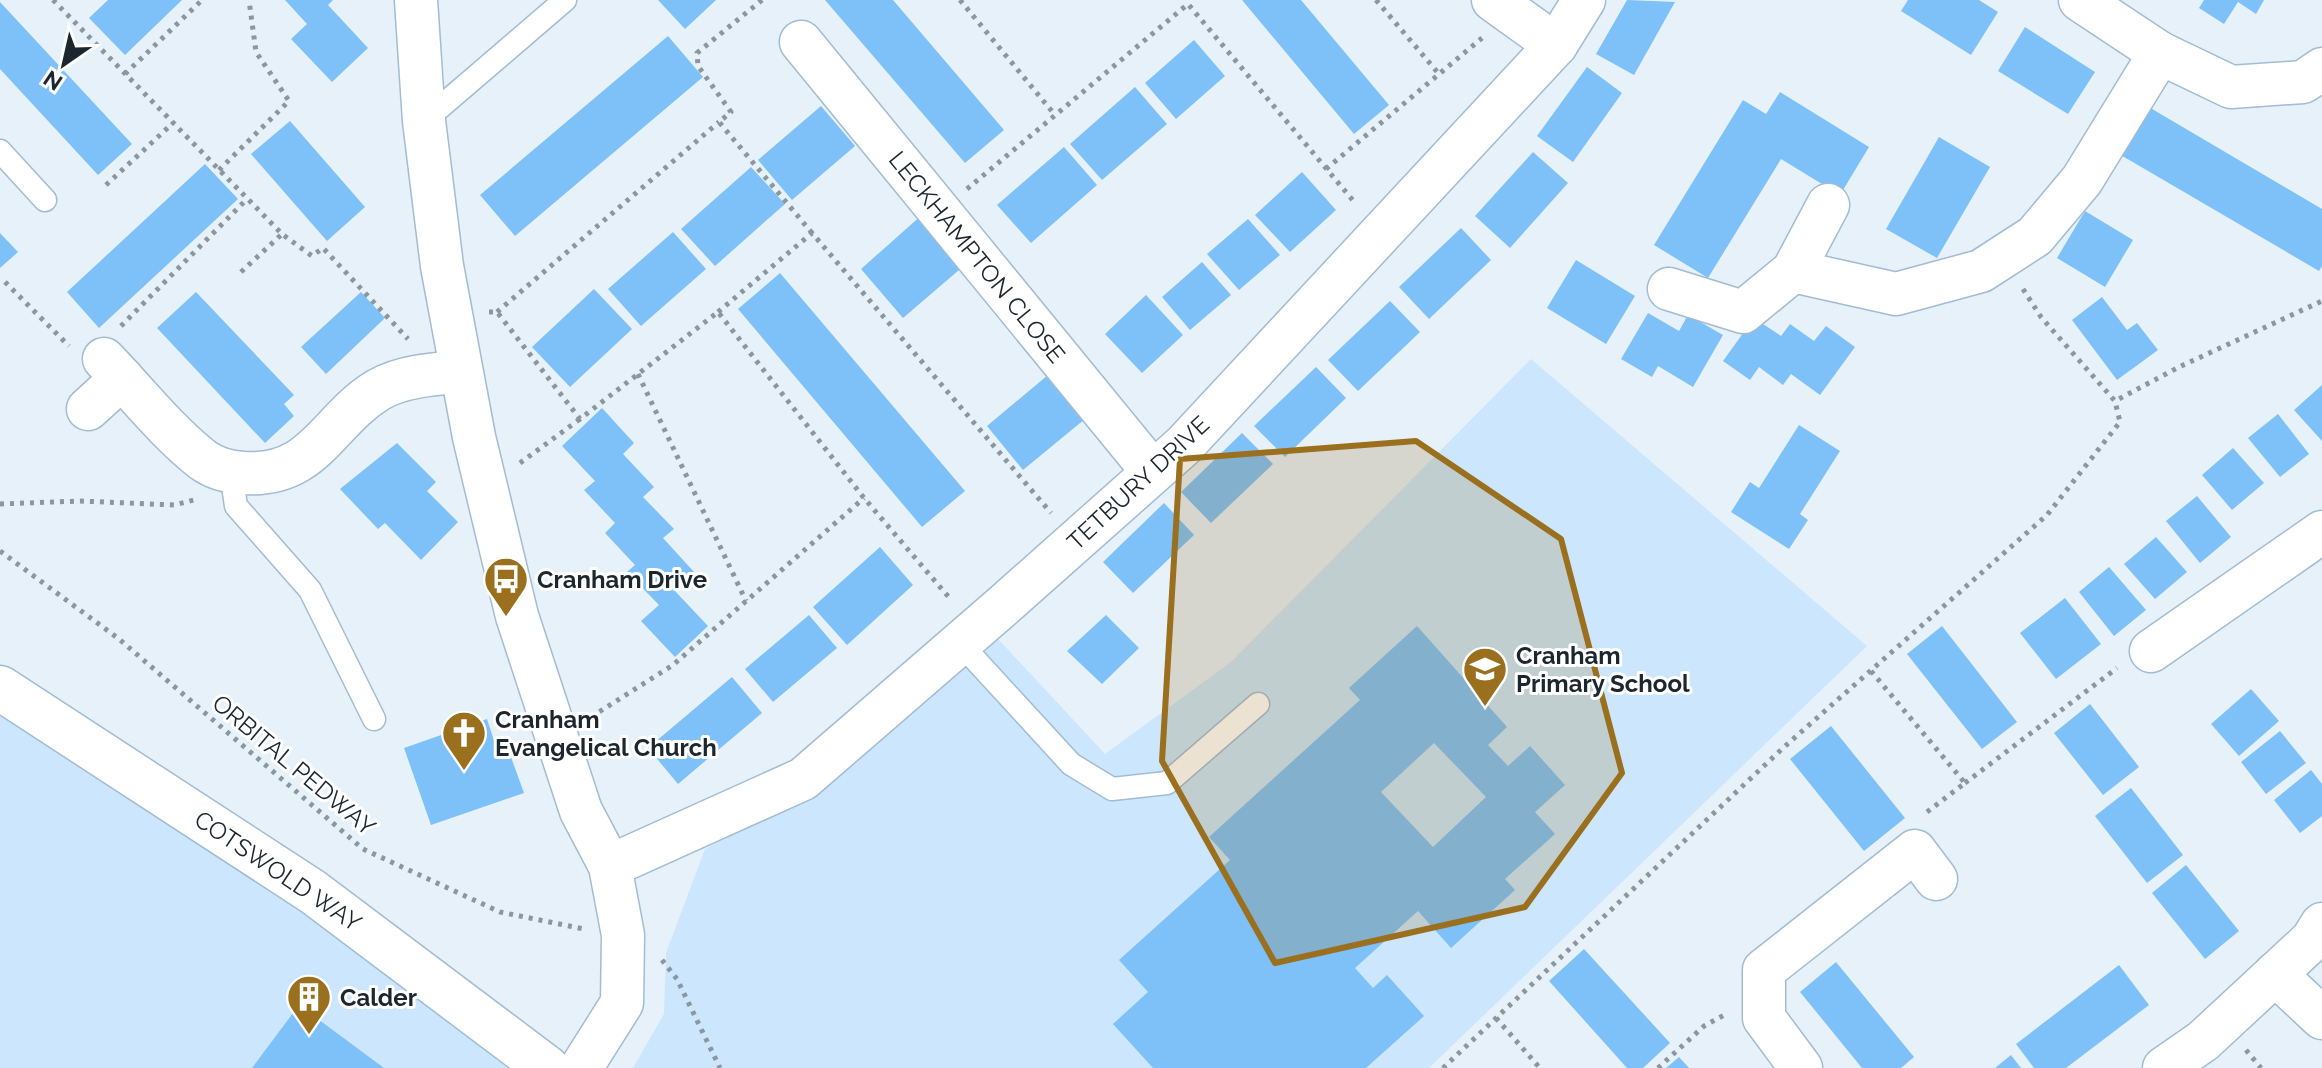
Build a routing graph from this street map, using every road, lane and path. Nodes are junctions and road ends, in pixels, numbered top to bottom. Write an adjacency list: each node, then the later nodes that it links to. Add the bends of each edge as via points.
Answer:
1 (53, 0): 17 (path)
2 (202, 0): 17 (path)
3 (249, 0): 25 (path, via 256,52 289,101)
4 (416, 0): 20 (street)
5 (565, 0): 20 (lane)
6 (762, 0): 21 (path, via 697,53 698,66 731,112)
7 (960, 0): 19 (path)
8 (1376, 0): 18 (path)
9 (1584, 0): 14 (street, TETBURY DRIVE)
10 (2080, 0): 15 (street)
11 (1186, 2): 19 (path); 24 (path)
12 (1502, 7): 14 (street); 18 (path)
13 (801, 42): 30 (street, LECKHAMPTON CLOSE)
14 (1556, 45): 31 (street, TETBURY DRIVE)
15 (2160, 53): 16 (street, via 2231,87 2303,82); 34 (street, via 2082,180 2035,236)
16 (2322, 69)
17 (125, 74): 22 (path)
18 (1439, 74): 24 (path)
19 (1055, 115): 30 (path)
20 (424, 121): 42 (street)
21 (719, 122): 32 (path); 40 (path)
22 (173, 123): 25 (path); 26 (path)
23 (0, 151): 28 (lane)
24 (1326, 169): 31 (path)
25 (219, 170): 27 (path)
26 (106, 185)
27 (247, 199): 33 (path); 44 (path)
28 (45, 200)
29 (1828, 205): 35 (street)
30 (940, 211): 50 (street, LECKHAMPTON CLOSE)
31 (1380, 232): 50 (street, TETBURY DRIVE)
32 (812, 233): 41 (path); 56 (path)
33 (282, 234): 36 (path); 43 (path, via 312,256 323,248)
34 (2008, 253): 35 (street, via 1981,271 1896,294); 47 (path, via 2014,274 2041,317)
35 (1793, 271): 38 (street, via 1743,312)
36 (241, 272)
37 (5, 282): 44 (path)
38 (1669, 289)
39 (2322, 301): 47 (path)
40 (497, 312): 42 (path); 49 (path)
41 (718, 312): 46 (path); 53 (path)
42 (450, 316): 45 (street)
43 (416, 348)
44 (105, 354): 48 (street); 51 (street, via 203,460)
45 (461, 372): 51 (street, via 383,388 294,465); 52 (street)
46 (638, 374): 49 (path); 58 (path)
47 (2115, 401): 61 (path, via 2120,422 2047,515)
48 (88, 409)
49 (580, 419): 52 (path)
50 (1153, 472): 56 (street, TETBURY DRIVE)
51 (216, 485): 54 (path, via 174,505); 64 (lane, via 300,574)
52 (486, 487): 65 (street, via 517,616)
53 (864, 498): 58 (path); 59 (path)
54 (0, 504)
55 (2322, 532): 60 (street)
56 (1075, 541): 59 (street, TETBURY DRIVE)
57 (0, 551): 70 (path, ORBITAL PEDWAY, via 119,639 363,849 500,912)
58 (746, 601): 65 (path, via 673,665)
59 (968, 636): 63 (lane, via 1071,764 1112,789 1167,783); 68 (street, TETBURY DRIVE, via 803,779)
60 (2151, 651): 66 (path, via 2135,654)
61 (1871, 671): 66 (path); 74 (path)
62 (0, 688): 76 (main road, COTSWOLD WAY, via 313,892)
63 (1258, 704)
64 (374, 719)
65 (557, 738): 68 (street, via 581,811)
66 (1965, 783): 67 (path, via 1924,813)
67 (1926, 865): 73 (street, via 1764,970)
68 (610, 866): 77 (street, via 623,935 622,1003)
69 (2322, 924): 72 (street)
70 (597, 932)
71 (653, 949): 78 (path, via 677,979)
72 (2275, 974): 75 (street); 83 (street, via 2203,1041)
73 (1764, 993): 81 (path, via 1704,1026); 82 (street, via 1764,1018)
74 (1495, 1018): 79 (path); 80 (path)
75 (2322, 1018)
76 (547, 1068)
77 (581, 1068)
78 (720, 1068)
79 (1443, 1068)
80 (1540, 1068)
81 (1658, 1068)
82 (1801, 1068)
83 (2164, 1068)

